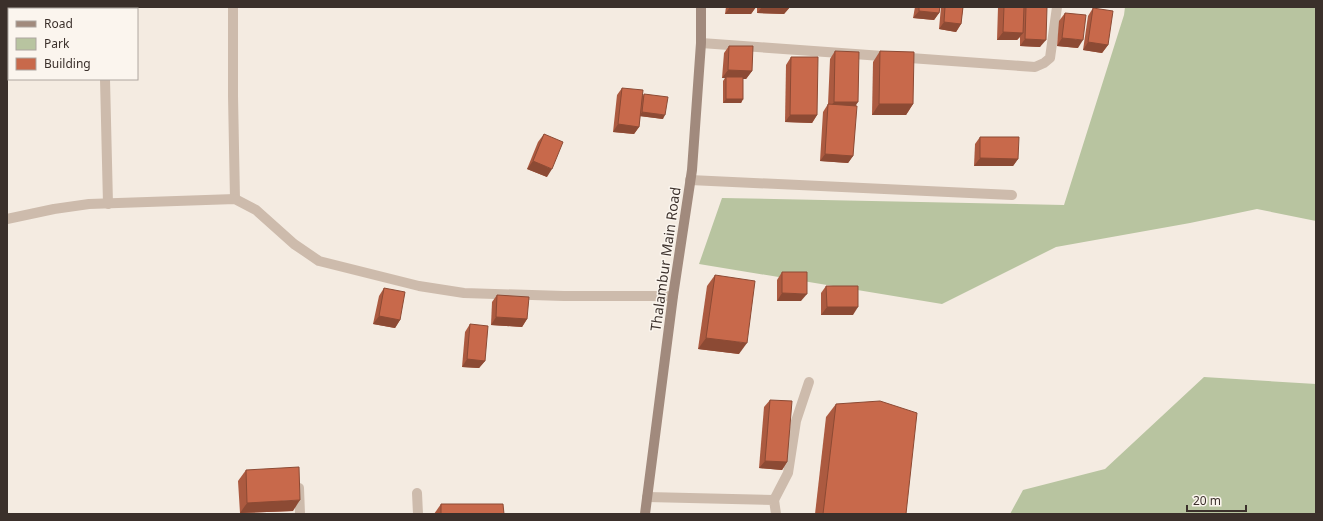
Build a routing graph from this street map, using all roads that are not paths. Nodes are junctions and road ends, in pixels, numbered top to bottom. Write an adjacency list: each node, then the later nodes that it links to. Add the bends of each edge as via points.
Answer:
1 (234, 7): 8 (street)
2 (701, 7): 4 (street, Thalambur Main Road)
3 (1056, 7): 4 (street, via 1050,58 1035,66)
4 (701, 43): 6 (street, Thalambur Main Road)
5 (105, 80): 9 (street)
6 (690, 180): 7 (street); 11 (street, Thalambur Main Road)
7 (1012, 195)
8 (235, 199): 9 (street); 11 (street, via 256,210 294,244 318,261 419,286 464,293)
9 (108, 204): 10 (street, via 54,209)
10 (7, 219)
11 (673, 296): 15 (street, Thalambur Main Road)
12 (809, 382): 16 (street, via 796,421 788,473)
13 (299, 486): 17 (street)
14 (417, 493): 18 (street)
15 (648, 497): 16 (street); 19 (street, Thalambur Main Road)
16 (774, 500): 20 (street)
17 (300, 514)
18 (418, 514)
19 (645, 514)
20 (776, 514)

